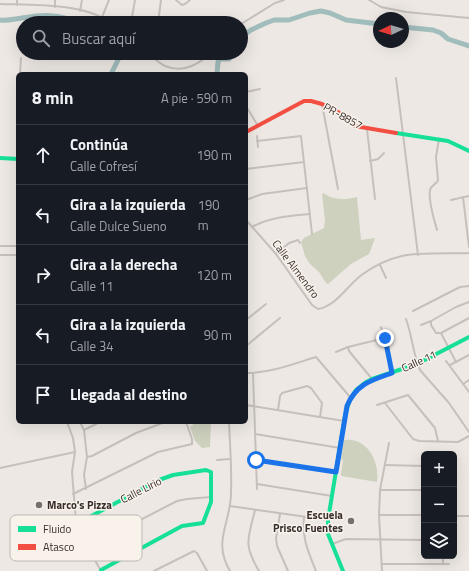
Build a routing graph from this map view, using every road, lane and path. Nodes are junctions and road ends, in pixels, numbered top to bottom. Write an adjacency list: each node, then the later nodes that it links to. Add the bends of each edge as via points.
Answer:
1 (17, 0): 13 (street)
2 (56, 0): 14 (street)
3 (82, 0): 15 (street)
4 (109, 0): 17 (street)
5 (135, 0): 18 (street)
6 (161, 0): 19 (street)
7 (176, 0): 8 (street, via 182,5)
8 (190, 0)
9 (284, 0): 11 (street)
10 (368, 0): 20 (street, via 381,7 406,12)
11 (274, 1): 21 (street)
12 (0, 4): 13 (street)
13 (17, 5): 14 (street)
14 (55, 7): 15 (street)
15 (80, 10): 16 (street)
16 (100, 16)
17 (102, 16)
18 (132, 16)
19 (159, 16)
20 (469, 18)
21 (248, 19)
22 (21, 60): 25 (street)
23 (156, 60): 24 (street, via 164,66 177,69 189,68)
24 (204, 60)
25 (20, 72)
26 (396, 78): 34 (street)
27 (260, 88): 28 (street)
28 (248, 91)
29 (322, 104): 31 (street, PR-8857, via 304,101); 32 (street, PR-8857, via 338,112 355,126); 47 (street)
30 (248, 109): 31 (street)
31 (258, 126): 33 (street, PR-8857)
32 (367, 129): 34 (street, PR-8857); 43 (street)
33 (248, 131)
34 (404, 134): 36 (street, PR-8857); 66 (street)
35 (257, 136): 37 (street)
36 (439, 139): 39 (street, PR-8857); 56 (street, via 436,157 438,180 430,191)
37 (257, 141): 38 (street); 44 (street, via 300,136)
38 (258, 147)
39 (469, 151)
40 (384, 153): 43 (street, via 378,159)
41 (0, 158): 42 (street)
42 (16, 159)
43 (370, 161): 51 (street)
44 (304, 162): 45 (street); 46 (street)
45 (248, 169)
46 (307, 188): 50 (street, via 262,194); 53 (street)
47 (338, 189)
48 (469, 196): 49 (street)
49 (463, 197): 52 (street); 61 (street)
50 (248, 199)
51 (374, 199)
52 (451, 200)
53 (310, 214): 55 (street, via 272,218); 57 (street)
54 (248, 222): 55 (street, Calle Almendro)
55 (252, 227): 63 (street, Calle Almendro)
56 (437, 230)
57 (312, 234)
58 (300, 243): 63 (street, via 298,240 289,243)
59 (0, 246): 60 (street)
60 (16, 246)
61 (469, 248)
62 (469, 253): 66 (street, Calle Almendro)
63 (276, 254): 67 (street, Calle Almendro, via 312,305 318,309 325,308 362,274)
64 (0, 255): 65 (street)
65 (16, 255)
66 (418, 255): 67 (street, Calle Almendro, via 402,256)
67 (380, 265): 68 (street)
68 (386, 278)
69 (469, 286): 72 (street)
70 (469, 302): 77 (street)
71 (266, 304): 73 (street)
72 (413, 311)
73 (248, 318)
74 (280, 318): 83 (street)
75 (469, 318): 80 (street)
76 (406, 319): 90 (street)
77 (431, 321): 78 (street); 80 (street, via 436,333)
78 (421, 325)
79 (381, 327): 82 (street)
80 (441, 333): 85 (street)
81 (469, 337): 85 (street, Calle 11)
82 (385, 338): 84 (street); 94 (street)
83 (248, 344)
84 (348, 347): 86 (street); 95 (street)
85 (448, 348): 89 (street); 90 (street, Calle 11)
86 (336, 352)
87 (469, 355): 89 (street)
88 (446, 361): 91 (street)
89 (456, 362): 91 (street)
90 (417, 364): 94 (street, Calle 11); 114 (street)
91 (450, 365): 97 (street)
92 (248, 373): 93 (street)
93 (253, 373): 99 (street, via 281,368 316,357); 103 (street)
94 (392, 373): 95 (street, Calle 11)
95 (372, 380): 99 (street, Calle 11, via 361,385)
96 (469, 380): 97 (street)
97 (463, 384): 98 (street)
98 (469, 392)
99 (350, 397): 106 (street)
100 (385, 403): 101 (street); 117 (street, via 413,439); 117 (street, via 408,395 435,428)
101 (377, 405)
102 (248, 406): 103 (street)
103 (255, 407): 104 (street); 115 (street)
104 (278, 410): 105 (street); 105 (street, via 282,393 307,386 322,403)
105 (320, 417): 106 (street)
106 (344, 421): 119 (street)
107 (68, 424): 120 (street)
108 (81, 424): 113 (street)
109 (96, 424): 113 (street)
110 (160, 424): 121 (street)
111 (187, 424): 130 (street, via 192,444 158,452)
112 (229, 424): 122 (street)
113 (84, 430): 121 (street)
114 (469, 432)
115 (255, 434): 119 (street); 124 (street)
116 (469, 436): 117 (street, via 458,442)
117 (438, 442)
118 (389, 443): 125 (street)
119 (340, 448): 128 (street)
120 (75, 452): 127 (street); 134 (street, via 72,472)
121 (87, 457): 130 (street, via 84,475)
122 (230, 459): 123 (street); 137 (street)
123 (217, 460)
124 (256, 460): 128 (street); 129 (street)
125 (385, 465): 126 (street); 132 (street)
126 (421, 466)
127 (0, 468)
128 (336, 472): 135 (street)
129 (257, 484): 131 (street); 135 (street)
130 (86, 489): 134 (street)
131 (257, 489)
132 (380, 490): 133 (street); 142 (street)
133 (421, 490)
134 (73, 494): 140 (street)
135 (332, 496): 148 (street)
136 (212, 497): 141 (street, Calle Lirio, via 211,472 206,470 173,475); 147 (street, via 177,501); 152 (street, via 203,523 182,526)
137 (230, 506): 138 (street); 162 (street, via 222,539 222,550)
138 (255, 510): 139 (street); 163 (street, via 248,548)
139 (280, 514): 146 (street); 164 (street, via 277,546)
140 (75, 515)
141 (93, 515)
142 (379, 515): 143 (street); 149 (street)
143 (421, 515)
144 (457, 516): 145 (street)
145 (469, 516)
146 (304, 517): 148 (street); 165 (street, via 304,542)
147 (142, 519)
148 (328, 520): 151 (street, via 328,534)
149 (380, 539): 150 (street); 151 (street, via 346,539); 156 (street)
150 (421, 540)
151 (332, 544): 166 (street)
152 (142, 548)
153 (442, 559): 157 (street)
154 (96, 561): 159 (street)
155 (118, 561): 159 (street)
156 (382, 564): 157 (street); 167 (street)
157 (443, 564): 158 (street)
158 (449, 564)
159 (101, 570)
160 (154, 571): 161 (street, via 194,550)
161 (207, 571)
162 (230, 571)
163 (259, 571)
164 (288, 571)
165 (316, 571)
166 (343, 571)
167 (382, 571)

